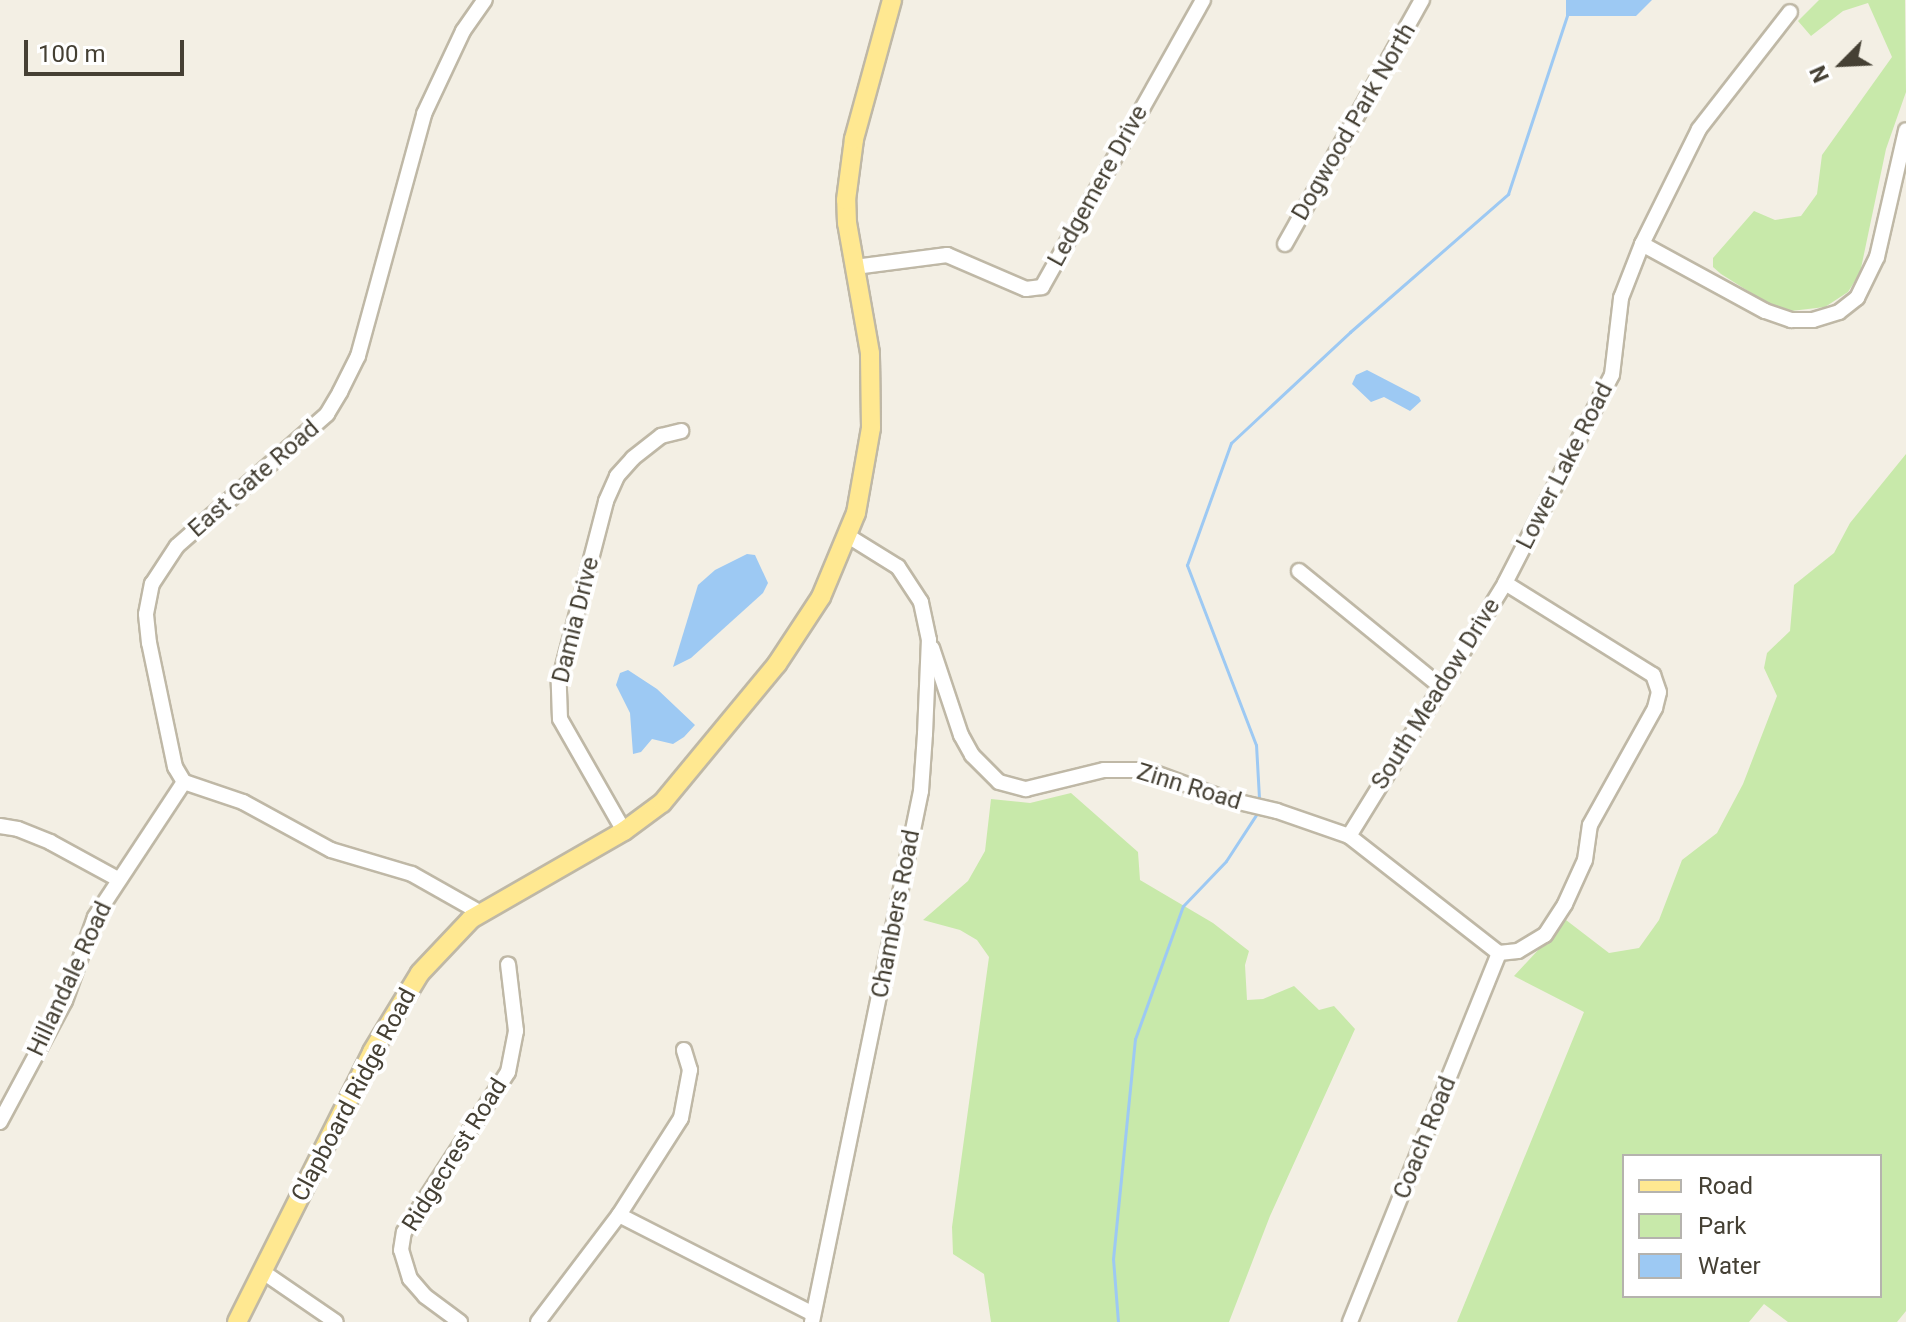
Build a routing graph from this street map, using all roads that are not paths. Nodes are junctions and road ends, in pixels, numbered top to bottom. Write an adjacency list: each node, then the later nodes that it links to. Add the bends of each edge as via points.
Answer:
1 (485, 0): 16 (street, East Gate Road, via 463,31 424,114 358,356 334,403 281,458 177,546 152,584 146,614 149,643 175,767)
2 (892, 0): 9 (main road, Clapboard Ridge Road, via 850,162 847,223)
3 (1203, 0): 9 (street, Ledgemere Drive, via 1042,287 1026,289 947,255)
4 (1422, 0): 7 (street, Dogwood Park North)
5 (1790, 12): 8 (street, Lower Lake Road, via 1699,129)
6 (1906, 130): 8 (street, via 1877,257 1857,298 1839,312 1791,320)
7 (1285, 244)
8 (1642, 244): 13 (street, Lower Lake Road, via 1621,298 1612,375)
9 (855, 267): 11 (main road, Clapboard Ridge Road, via 873,390 865,468)
10 (681, 431): 18 (street, Damia Drive, via 661,436 617,476 559,682 560,719)
11 (848, 536): 14 (street, Chambers Road, via 898,567 921,602); 18 (main road, Clapboard Ridge Road, via 821,597 777,664 685,779)
12 (1299, 571): 15 (street)
13 (1505, 583): 15 (street, South Meadow Drive); 22 (street, South Meadow Drive, via 1653,675 1659,692 1590,825 1585,860 1565,904 1545,935 1518,951)
14 (929, 640): 19 (street, Zinn Road, via 961,735 972,755 999,782 1026,789 1104,770 1147,770); 28 (street, Chambers Road, via 921,791)
15 (1441, 687): 19 (street, South Meadow Drive)
16 (184, 782): 20 (street, Hillandale Road); 21 (street, via 243,802 331,850 412,874)
17 (0, 826): 20 (street, Hillandale Road, via 50,842)
18 (624, 831): 21 (main road, Clapboard Ridge Road)
19 (1349, 836): 22 (street, Zinn Road)
20 (118, 879): 25 (street, Hillandale Road, via 95,917 65,1001)
21 (481, 913): 27 (main road, Clapboard Ridge Road, via 444,945 398,1004)
22 (1499, 953): 33 (street, Coach Road)
23 (508, 964): 31 (street, Ridgecrest Road, via 516,1031 508,1072 404,1232 401,1250 410,1279)
24 (684, 1050): 26 (street, via 690,1070 681,1118)
25 (0, 1122)
26 (619, 1215): 28 (street); 32 (street)
27 (263, 1272): 29 (main road, Clapboard Ridge Road); 30 (street)
28 (813, 1318)
29 (237, 1322)
30 (336, 1322)
31 (460, 1322)
32 (538, 1322)
33 (1350, 1322)

